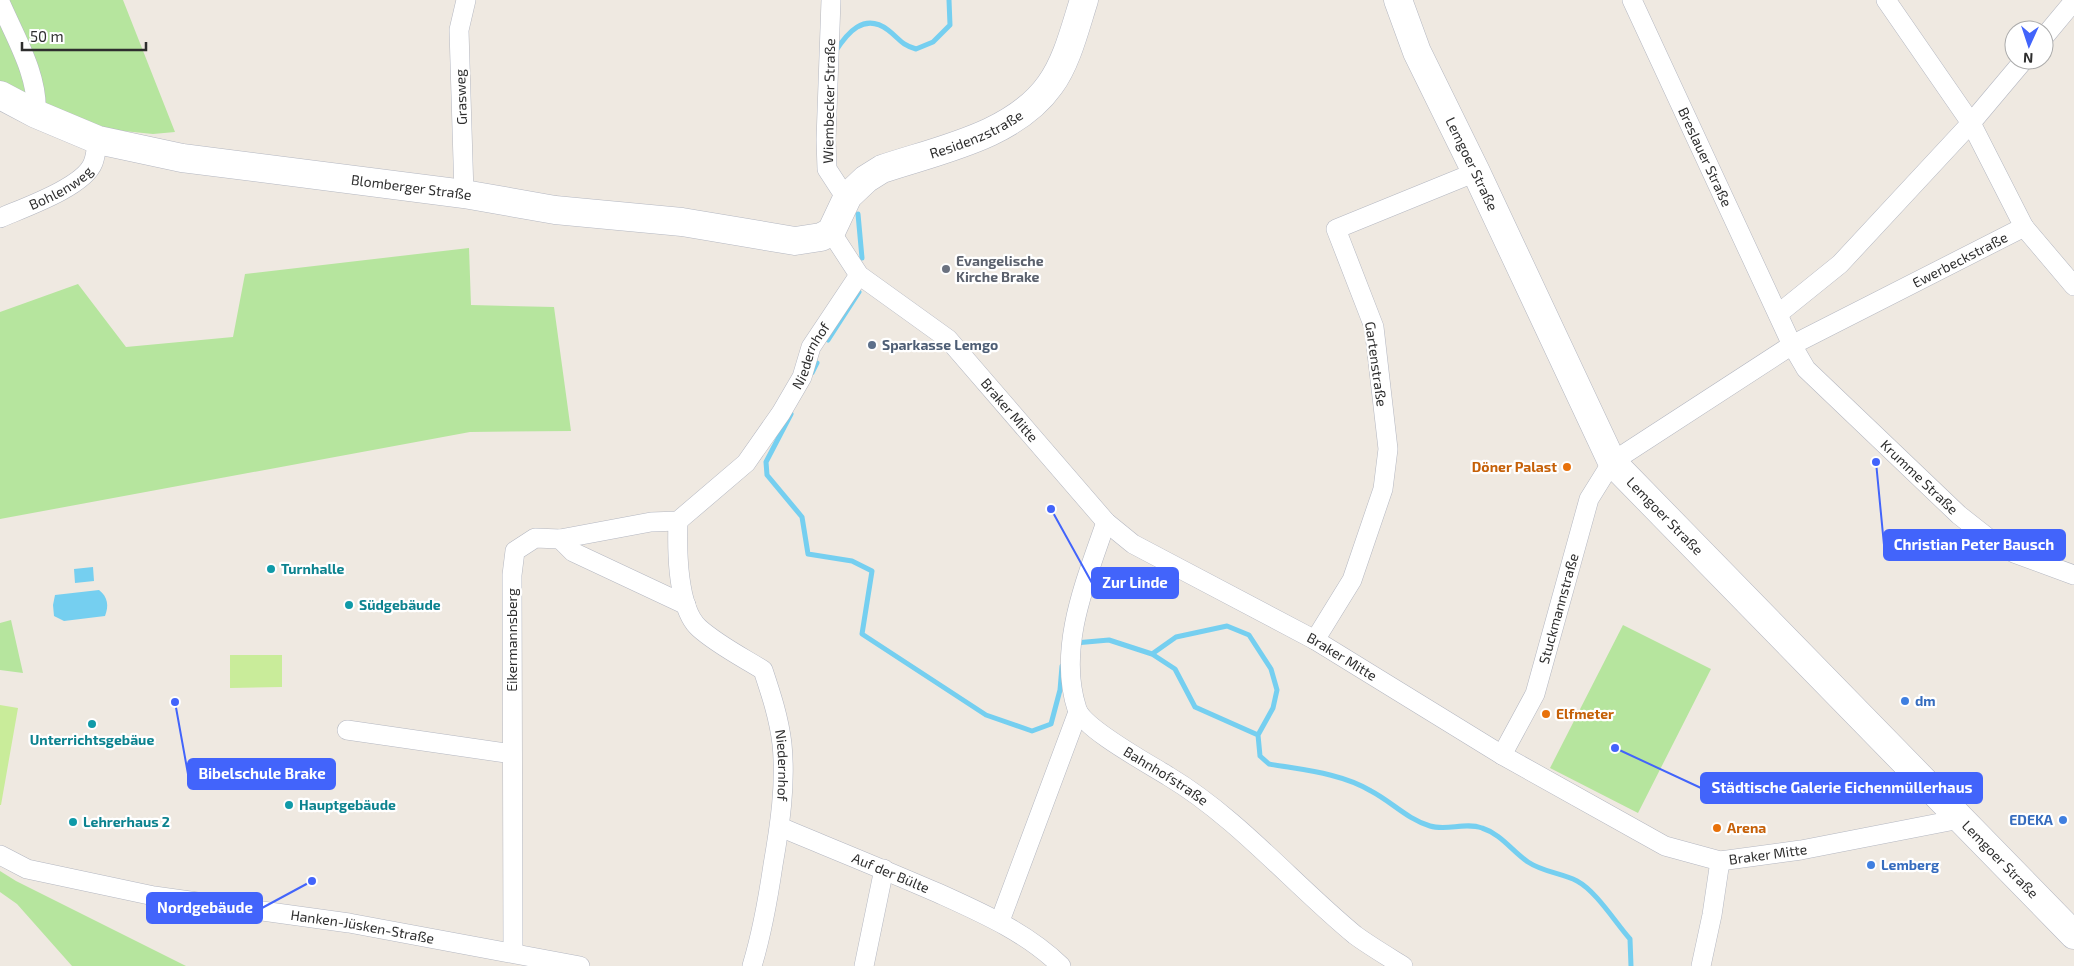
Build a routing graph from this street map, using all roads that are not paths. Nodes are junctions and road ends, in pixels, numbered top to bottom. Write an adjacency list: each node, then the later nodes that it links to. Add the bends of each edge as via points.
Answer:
1 (466, 0): 16 (street, Grasweg, via 459,30)
2 (831, 0): 17 (street, Wiembecker Straße, via 827,169)
3 (1084, 0): 17 (street, Residenzstraße, via 1064,58 1051,84 1031,107 992,132 882,169)
4 (1398, 0): 15 (street, Lemgoer Straße, via 1417,52)
5 (1632, 0): 23 (street, Breslauer Straße)
6 (1886, 0): 13 (street, Ewerbeckstraße)
7 (2074, 1): 9 (street)
8 (0, 2): 12 (street, via 33,80 38,98)
9 (2054, 24)
10 (2016, 70): 13 (street)
11 (0, 95): 12 (street, Blomberger Straße)
12 (36, 114): 14 (street, Blomberger Straße)
13 (1971, 123): 19 (street, Ewerbeckstraße); 23 (street, via 1840,264)
14 (98, 140): 16 (street, Blomberger Straße, via 182,158); 18 (street, Bohlenweg, via 93,164 86,174 41,200)
15 (1476, 172): 25 (street, Lemgoer Straße); 31 (street, Gartenstraße, via 1336,229 1374,327 1388,449 1383,489 1352,580)
16 (464, 194): 20 (street, Blomberger Straße, via 555,210 682,222 794,241 821,237)
17 (848, 196): 20 (street, Residenzstraße)
18 (0, 218)
19 (2024, 228): 22 (street); 24 (street, Ewerbeckstraße)
20 (830, 232): 21 (street, Braker Mitte)
21 (859, 275): 26 (street, Niedernhof, via 811,347 802,377 782,413 746,464); 27 (street, Braker Mitte, via 948,338)
22 (2074, 286)
23 (1778, 314): 24 (street)
24 (1792, 345): 25 (street, Ewerbeckstraße); 29 (street, Krumme Straße, via 1806,370 1959,516 1992,542)
25 (1612, 462): 35 (street, Stuckmannstraße, via 1589,499 1535,694); 36 (street, Lemgoer Straße)
26 (678, 521): 28 (street, via 651,522); 30 (street, Niedernhof, via 677,552)
27 (1106, 522): 31 (street, Braker Mitte, via 1133,544); 32 (street, via 1081,596 1074,629 1070,682)
28 (560, 539): 30 (street, via 573,552); 34 (street, Eikermannsberg, via 535,538 516,550 512,575)
29 (2074, 575)
30 (686, 605): 37 (street, Niedernhof, via 697,627 763,670 776,708 782,744)
31 (1315, 640): 35 (street, Braker Mitte)
32 (1078, 712): 41 (street); 48 (street, Bahnhofstraße, via 1101,733 1199,795 1357,936)
33 (347, 730): 34 (street)
34 (512, 754): 43 (street, Eikermannsberg)
35 (1502, 755): 39 (street, Braker Mitte, via 1665,846)
36 (1960, 819): 39 (street, Braker Mitte, via 1801,850); 42 (street, Lemgoer Straße)
37 (780, 827): 40 (street, Auf der Bülte); 45 (street, Niedernhof, via 762,932)
38 (0, 855): 43 (street, Hanken-Jüsken-Straße, via 27,869 154,896 349,923)
39 (1720, 861): 49 (street)
40 (884, 869): 41 (street, Auf der Bülte); 46 (street)
41 (1000, 921): 47 (street, Auf der Bülte, via 1047,952)
42 (2074, 935)
43 (513, 952): 44 (street, Hanken-Jüsken-Straße)
44 (580, 966)
45 (752, 966)
46 (864, 966)
47 (1061, 966)
48 (1403, 966)
49 (1701, 966)

